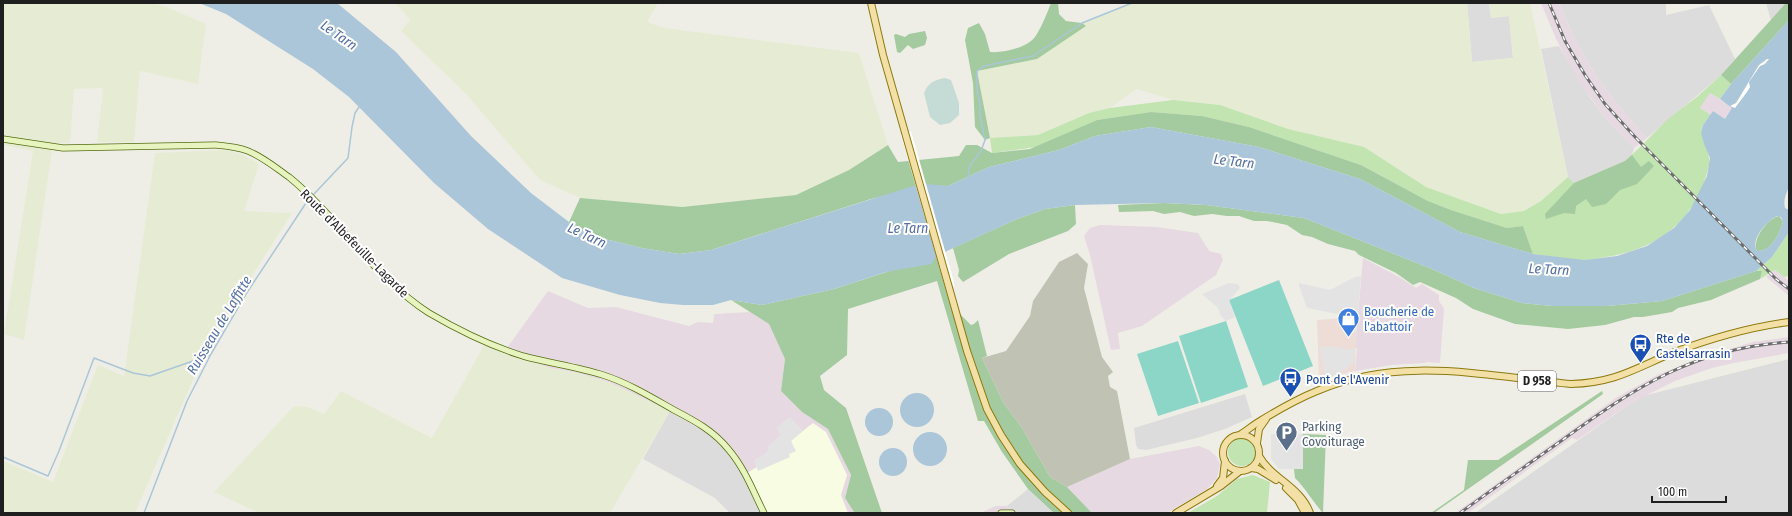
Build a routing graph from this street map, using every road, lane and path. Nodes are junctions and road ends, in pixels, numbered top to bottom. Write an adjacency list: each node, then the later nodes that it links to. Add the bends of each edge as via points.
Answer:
1 (871, 3): 15 (main road, via 880,44 949,288 987,409 1020,464)
2 (3, 139): 12 (main road, Route d'Albefeuille-Lagarde, via 63,148 215,145 249,151 294,181 329,215 378,270 428,312 448,324 504,349 620,382 700,424 718,438 738,461)
3 (1789, 322): 4 (main road, D 958, via 1741,332 1691,347 1600,382 1571,384 1455,371 1406,370 1375,373 1317,390)
4 (1268, 416): 5 (main road, D 958); 6 (main road, via 1259,428)
5 (1241, 434): 6 (main road); 8 (main road, via 1226,442 1223,452)
6 (1257, 443): 7 (main road)
7 (1259, 456): 9 (main road); 18 (main road, via 1266,466 1297,492)
8 (1225, 461): 10 (main road, via 1231,468); 11 (main road, via 1223,478)
9 (1251, 468): 10 (main road); 17 (main road, via 1258,469 1289,490)
10 (1240, 471): 11 (main road)
11 (1213, 490): 16 (main road)
12 (764, 513)
13 (1001, 513): 14 (main road)
14 (1012, 513)
15 (1068, 513)
16 (1176, 513)
17 (1305, 513)
18 (1310, 513)

